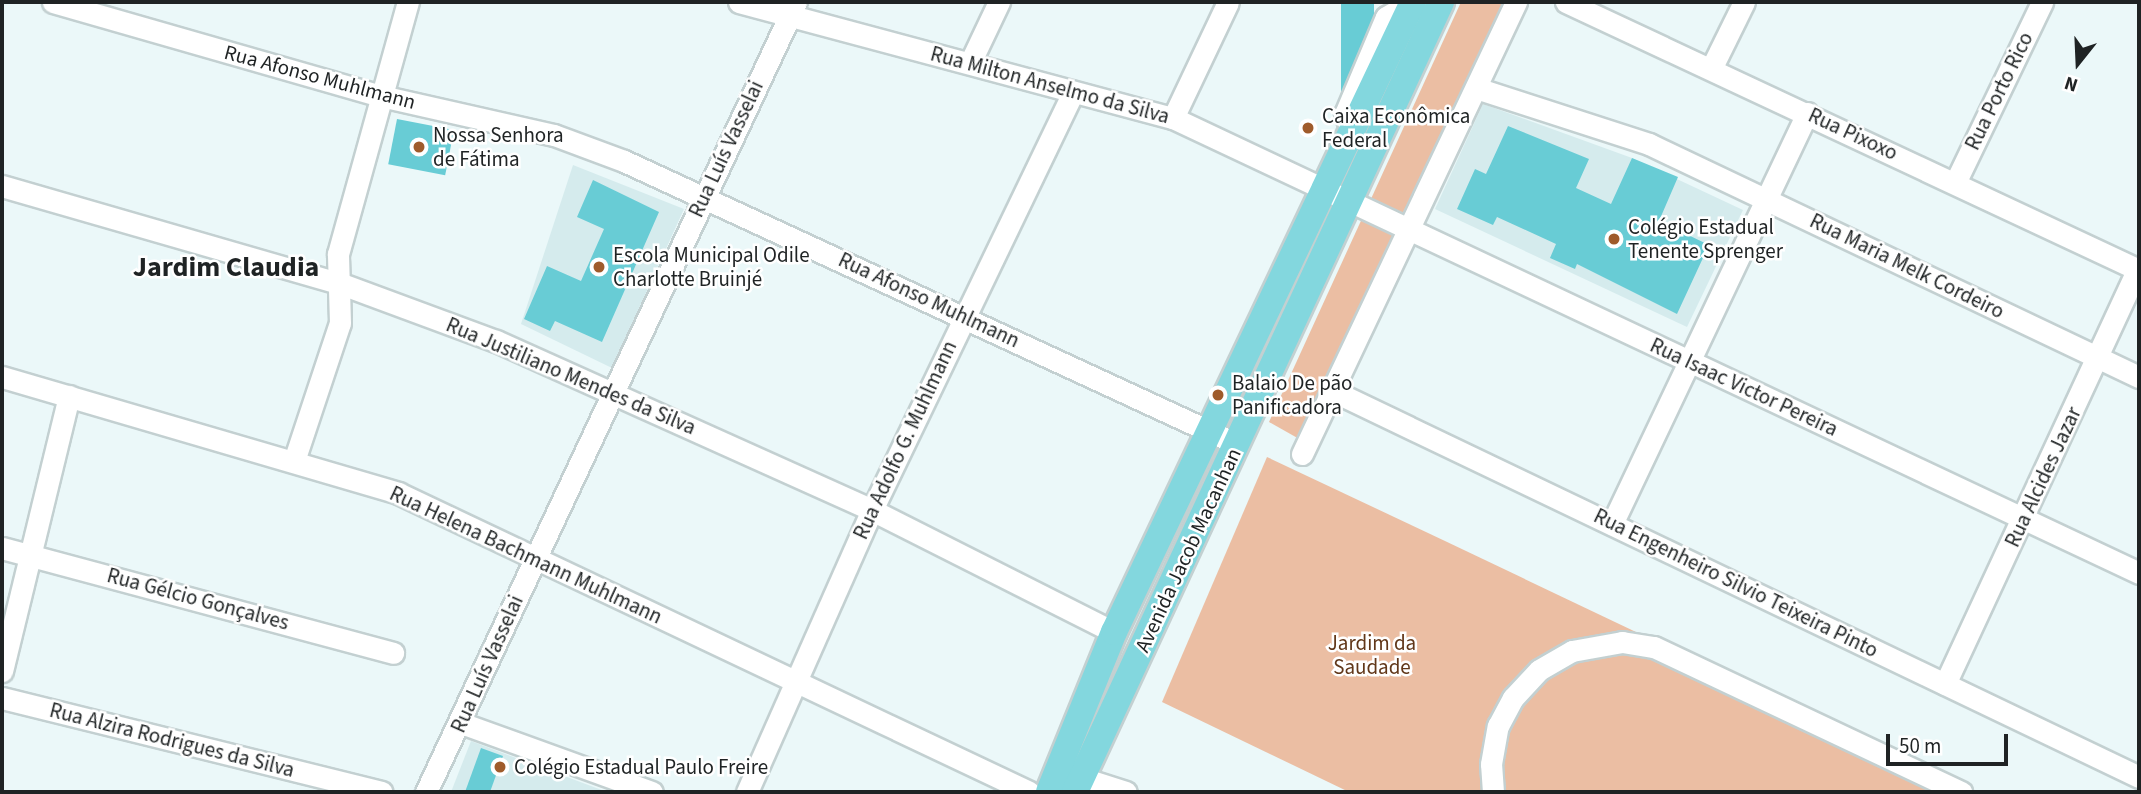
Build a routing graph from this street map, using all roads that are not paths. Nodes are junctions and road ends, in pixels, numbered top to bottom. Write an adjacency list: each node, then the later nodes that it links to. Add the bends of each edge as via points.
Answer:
1 (53, 2): 17 (street, Rua Afonso Muhlmann)
2 (408, 2): 17 (street)
3 (739, 2): 12 (street, Rua Milton Anselmo da Silva)
4 (999, 2): 13 (street)
5 (1228, 2): 19 (street)
6 (1441, 2): 23 (main road, Avenida Jacob Macanhan)
7 (1516, 2): 15 (street)
8 (1566, 2): 14 (street, Rua Pixoxo)
9 (1744, 2): 14 (street)
10 (2042, 2): 20 (street, Rua Porto Rico)
11 (1411, 7): 23 (main road, Avenida Jacob Macanhan, via 1353,134)
12 (792, 9): 13 (street, Rua Milton Anselmo da Silva); 22 (street, Rua Luís Vasselai)
13 (970, 63): 16 (street, Rua Milton Anselmo da Silva)
14 (1712, 67): 18 (street, Rua Pixoxo)
15 (1476, 88): 24 (street, Rua Maria Melk Cordeiro, via 1648,144); 25 (street)
16 (1073, 92): 19 (street, Rua Milton Anselmo da Silva); 28 (street, Rua Adolfo G. Muhlmann)
17 (381, 96): 22 (street, Rua Afonso Muhlmann, via 554,135); 27 (street, via 338,254)
18 (1807, 113): 20 (street, Rua Pixoxo); 24 (street)
19 (1173, 118): 23 (street, Rua Milton Anselmo da Silva)
20 (1956, 181): 26 (street, Rua Pixoxo)
21 (2, 186): 27 (street, Rua Justiliano Mendes da Silva)
22 (704, 195): 28 (street, Rua Afonso Muhlmann); 34 (street, Rua Luís Vasselai)
23 (1337, 198): 25 (street, Rua Isaac Victor Pereira); 36 (main road, Avenida Jacob Macanhan); 37 (main road, Avenida Jacob Macanhan)
24 (1767, 198): 29 (street, Rua Maria Melk Cordeiro); 30 (street)
25 (1408, 231): 30 (street, Rua Isaac Victor Pereira); 33 (street)
26 (2139, 269): 29 (street, Rua Alcides Jazar)
27 (339, 283): 34 (street, Rua Justiliano Mendes da Silva, via 496,341); 39 (street, via 340,323)
28 (964, 316): 36 (street, Rua Afonso Muhlmann); 40 (street, Rua Adolfo G. Muhlmann)
29 (2098, 358): 32 (street, Rua Maria Melk Cordeiro); 41 (street, Rua Alcides Jazar)
30 (1688, 361): 41 (street, Rua Isaac Victor Pereira); 42 (street)
31 (2, 377): 35 (street, Rua Helena Bachmann Muhlmann)
32 (2139, 377)
33 (1331, 390): 38 (street); 42 (street, Rua Engenheiro Silvio Teixeira Pinto)
34 (615, 392): 40 (street, Rua Justiliano Mendes da Silva); 45 (street, Rua Luís Vasselai)
35 (69, 396): 39 (street, Rua Helena Bachmann Muhlmann); 44 (street)
36 (1210, 432): 37 (street, Rua Afonso Muhlmann); 47 (main road, Avenida Jacob Macanhan)
37 (1237, 444): 55 (main road, Avenida Jacob Macanhan)
38 (1302, 454)
39 (294, 461): 45 (street, Rua Helena Bachmann Muhlmann, via 398,493)
40 (873, 510): 47 (street, Rua Justiliano Mendes da Silva); 50 (street, Rua Adolfo G. Muhlmann)
41 (2024, 518): 46 (street, Rua Isaac Victor Pereira); 51 (street, Rua Alcides Jazar)
42 (1612, 524): 51 (street, Rua Engenheiro Silvio Teixeira Pinto)
43 (2, 548): 44 (street, Rua Gélcio Gonçalves)
44 (32, 555): 48 (street, Rua Gélcio Gonçalves); 49 (street)
45 (535, 557): 50 (street, Rua Helena Bachmann Muhlmann); 53 (street, Rua Luís Vasselai)
46 (2139, 573)
47 (1114, 632): 61 (main road, Avenida Jacob Macanhan)
48 (393, 653)
49 (2, 671)
50 (795, 681): 59 (street, Rua Adolfo G. Muhlmann); 60 (street, Rua Helena Bachmann Muhlmann)
51 (1945, 684): 54 (street, Rua Engenheiro Silvio Teixeira Pinto)
52 (2, 698): 56 (street, Rua Alzira Rodrigues da Silva)
53 (461, 723): 57 (street, Rua Luís Vasselai); 58 (street)
54 (2139, 777)
55 (1076, 788): 62 (street)
56 (382, 792)
57 (426, 792)
58 (652, 792)
59 (747, 792)
60 (1029, 792)
61 (1049, 792)
62 (1126, 792)
63 (1493, 792): 64 (street, via 1491,764 1498,726 1513,698 1539,670 1572,650 1622,642 1654,647)
64 (1961, 792)

